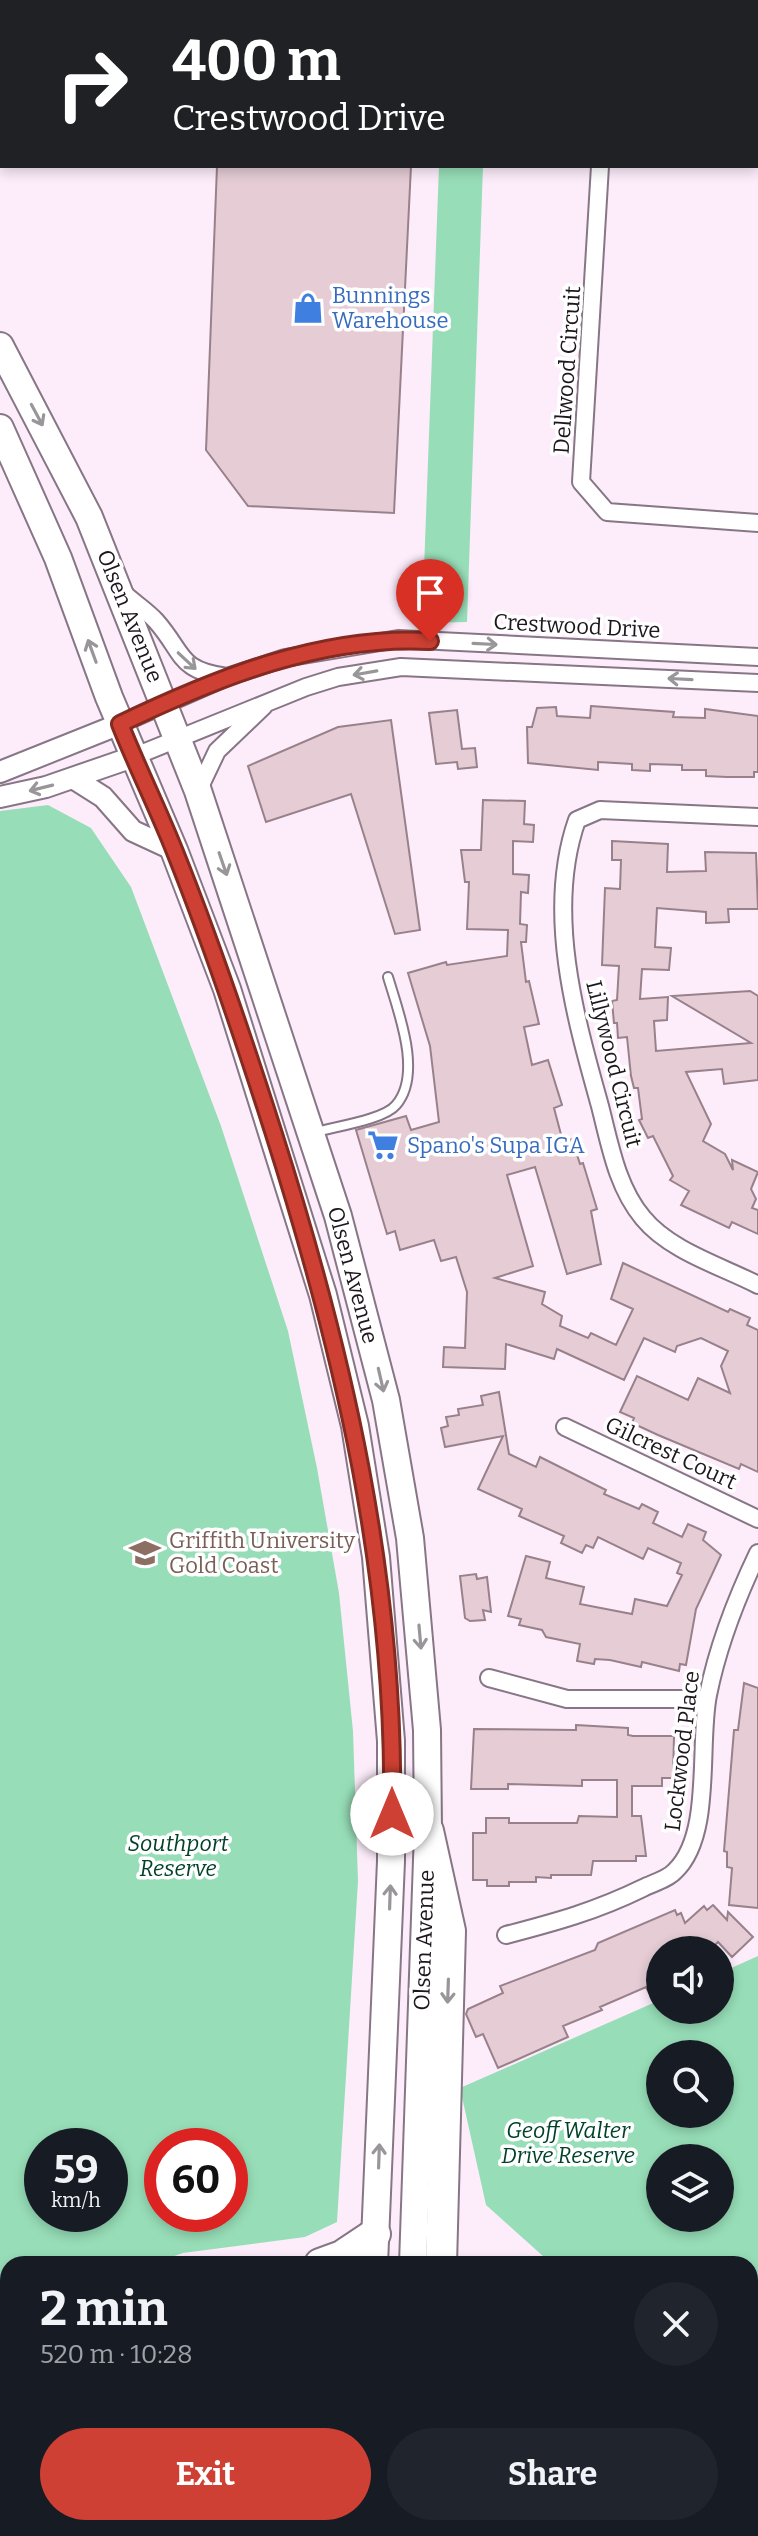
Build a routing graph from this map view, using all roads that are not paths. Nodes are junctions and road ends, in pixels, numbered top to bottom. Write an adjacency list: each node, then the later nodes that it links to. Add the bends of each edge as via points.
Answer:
1 (600, 168): 4 (street, Dellwood Circuit, via 581,482 607,512)
2 (0, 346): 5 (main road, Olsen Avenue, one-way to 5, via 67,470)
3 (0, 428): 11 (main road, Olsen Avenue, one-way to 3, via 58,558)
4 (758, 523)
5 (118, 589): 7 (street, one-way to 7, via 156,621 192,667); 10 (main road, Olsen Avenue)
6 (758, 657): 7 (street, Crestwood Drive, one-way to 6, via 285,658 398,639)
7 (227, 677): 10 (street, Crestwood Drive)
8 (758, 683): 9 (street, one-way to 9, via 428,666 338,677)
9 (271, 700): 12 (street); 16 (street, via 217,751)
10 (165, 703): 11 (street, Crestwood Drive); 12 (main road, Olsen Avenue)
11 (120, 724): 13 (main road, Olsen Avenue); 14 (street)
12 (178, 738): 13 (street); 16 (main road, Olsen Avenue)
13 (133, 757): 15 (street); 19 (main road, Olsen Avenue)
14 (0, 772)
15 (73, 778): 17 (street, one-way to 17); 19 (street, via 103,797 133,831)
16 (198, 791): 21 (main road, Olsen Avenue, one-way to 21)
17 (0, 797)
18 (758, 817): 22 (street, Lillywood Circuit, via 600,810 577,820 568,848 565,917 569,983 584,1053 627,1197 671,1242)
19 (174, 850): 30 (main road, Olsen Avenue, one-way to 19, via 392,1790 388,1678 372,1531 355,1426 310,1252 227,989)
20 (388, 977): 21 (lane, via 409,1055 397,1105 381,1115)
21 (312, 1133): 28 (main road, Olsen Avenue, one-way to 28, via 355,1273 400,1474 423,1663)
22 (758, 1285)
23 (565, 1427): 24 (street, Gilcrest Court)
24 (758, 1519)
25 (758, 1553): 27 (street, Lockwood Place, via 731,1610)
26 (489, 1678): 27 (street, via 567,1699)
27 (707, 1699): 29 (street, Lockwood Place, via 697,1825 692,1849 674,1873 596,1911)
28 (428, 1831): 32 (main road, Olsen Avenue); 33 (highway, one-way to 33, via 450,1931)
29 (506, 1935)
30 (375, 2249): 31 (highway)
31 (342, 2256)
32 (413, 2256)
33 (441, 2256)

